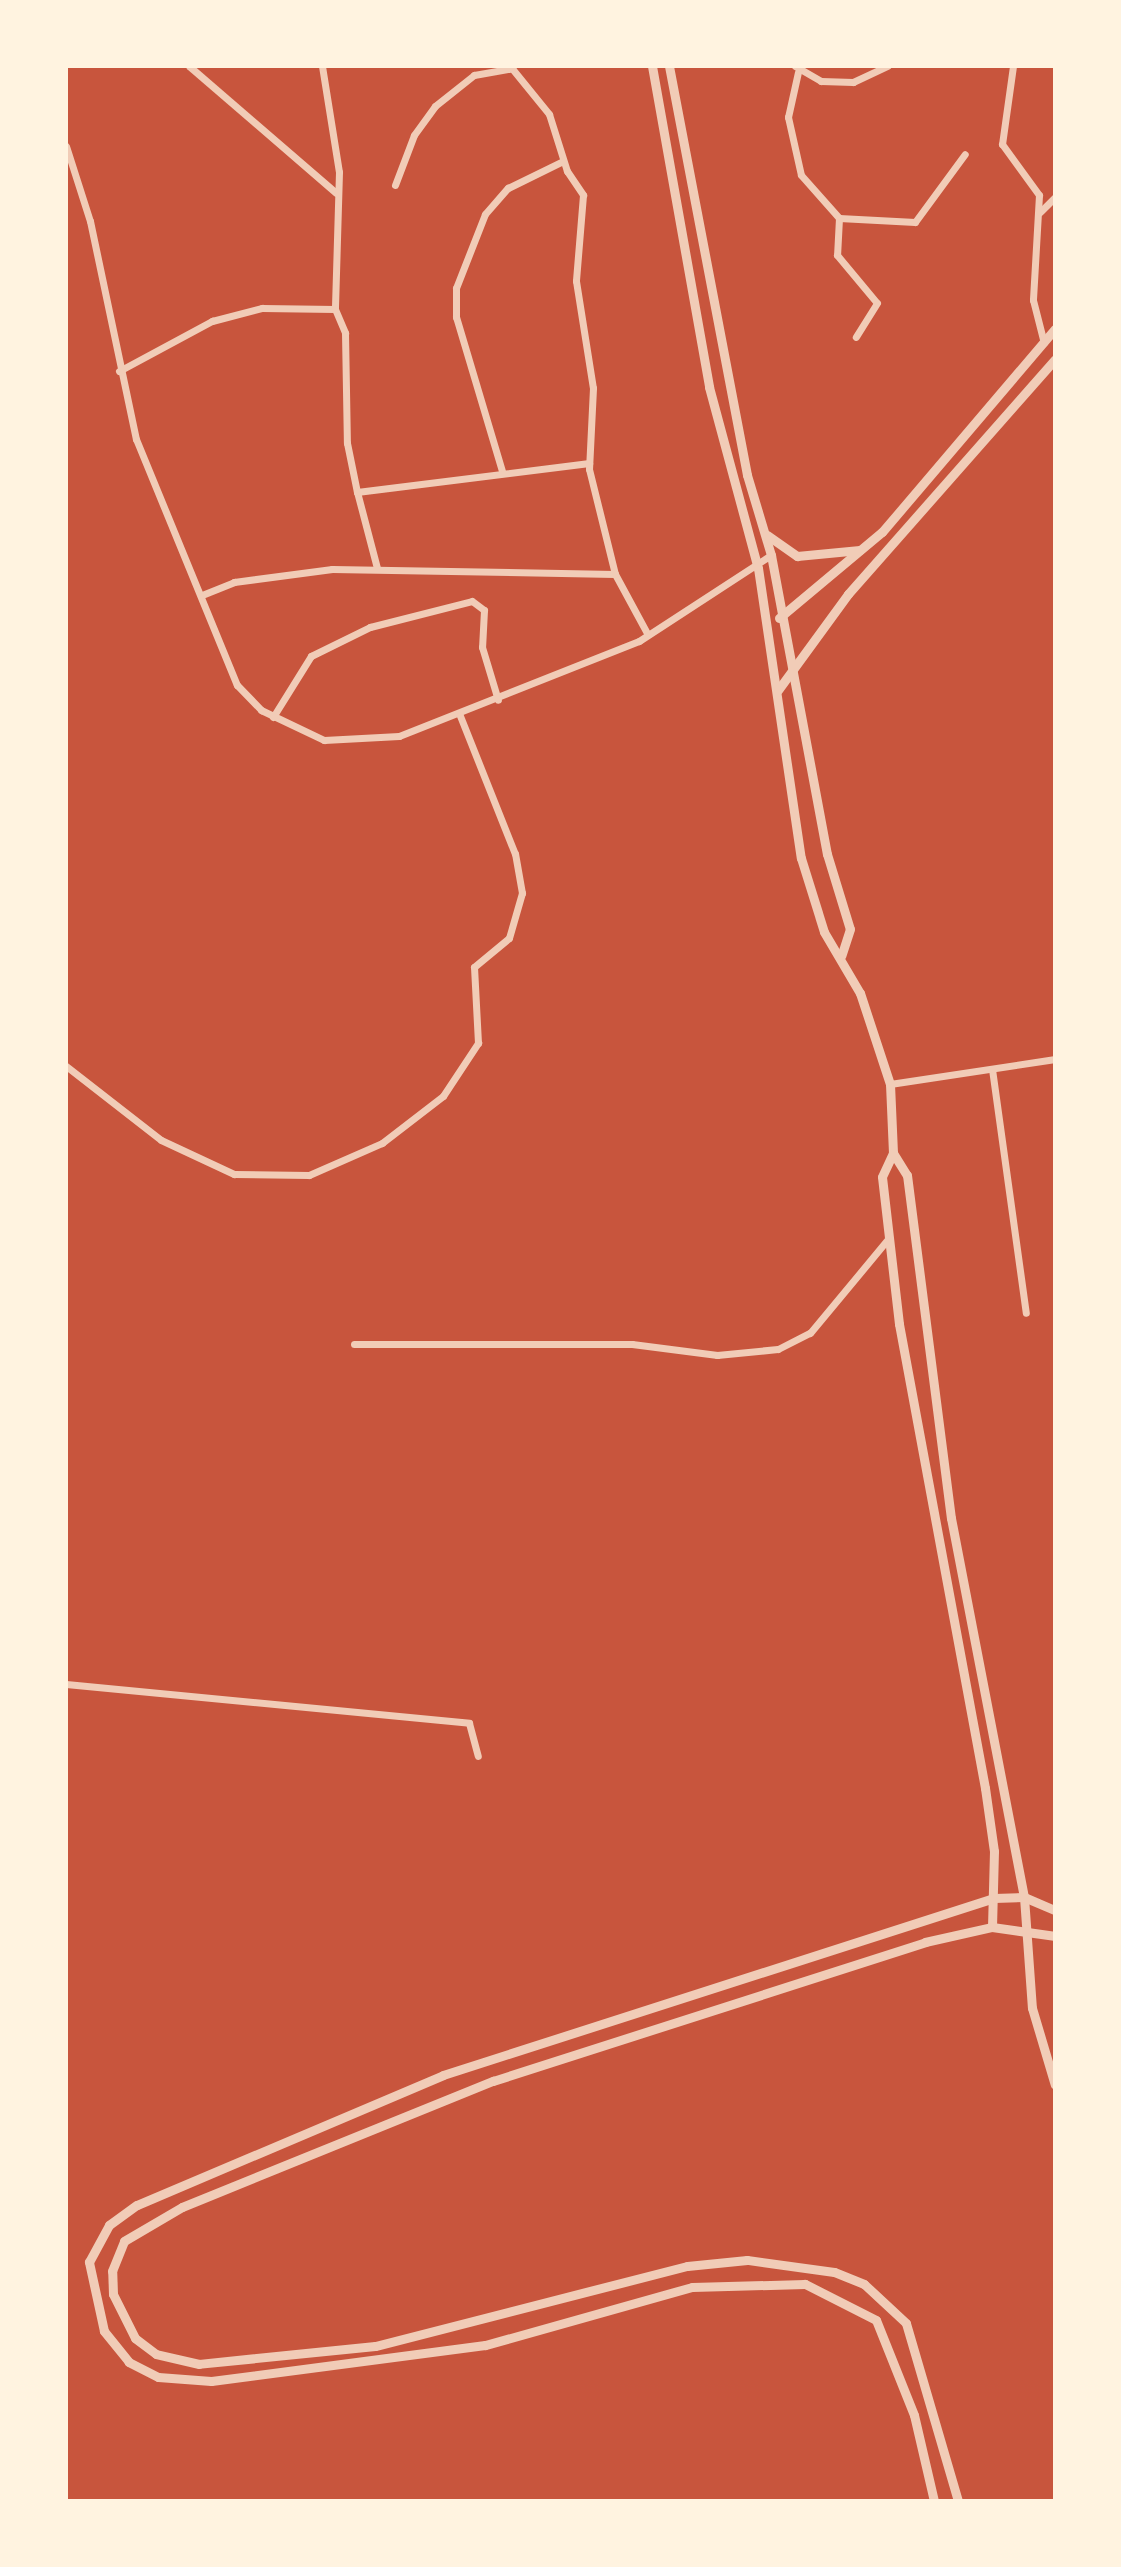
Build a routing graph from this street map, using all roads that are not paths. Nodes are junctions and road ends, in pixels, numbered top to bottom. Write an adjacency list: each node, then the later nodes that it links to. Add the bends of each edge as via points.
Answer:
1 (189, 66): 15 (street)
2 (322, 66): 15 (street)
3 (652, 66): 32 (street, via 709,387)
4 (669, 66): 28 (street, via 688,194)
5 (887, 66): 8 (street, via 853,82)
6 (1013, 66): 17 (street, via 1002,144 1032,178)
7 (511, 67): 12 (street, via 549,114); 14 (street, via 474,75 435,106 414,135)
8 (796, 69): 18 (street, via 788,117 801,175)
9 (66, 146): 11 (street)
10 (965, 154): 18 (street, via 915,222)
11 (70, 155): 13 (street); 24 (street)
12 (563, 161): 25 (street, via 583,195 585,216 576,281 593,388); 26 (street, via 508,188 485,214 456,288 456,317)
13 (66, 164)
14 (395, 185)
15 (336, 193): 19 (street)
16 (1055, 197): 17 (street)
17 (1040, 212): 22 (street, via 1033,300)
18 (839, 218): 21 (street, via 837,255 877,303)
19 (335, 309): 24 (street, via 262,308 212,321); 27 (street, via 345,333 347,443)
20 (1055, 329): 22 (street)
21 (856, 337)
22 (1044, 343): 29 (street)
23 (1055, 359): 38 (street, via 848,594)
24 (119, 371): 34 (street, via 136,439)
25 (589, 463): 26 (street); 33 (street)
26 (502, 471): 27 (street)
27 (357, 492): 31 (street)
28 (765, 533): 29 (street, via 797,556); 30 (street)
29 (863, 549): 35 (street)
30 (771, 555): 32 (street); 35 (street)
31 (377, 568): 33 (street); 34 (street, via 268,576)
32 (758, 568): 36 (street); 37 (street)
33 (615, 574): 37 (street)
34 (202, 595): 42 (street, via 237,685)
35 (781, 617): 36 (street); 38 (street)
36 (767, 623): 39 (street)
37 (648, 635): 40 (street)
38 (793, 674): 39 (street); 43 (street, via 827,854 850,929)
39 (778, 690): 43 (street, via 801,858 824,932)
40 (498, 700): 41 (street); 42 (street, via 482,647 484,610 472,601 370,627 311,656)
41 (460, 716): 42 (street, via 363,743 324,740); 45 (street, via 515,854 522,893 509,938 474,967 478,1043 443,1096 382,1143 309,1175 234,1174 161,1140)
42 (273, 717)
43 (841, 956): 47 (street)
44 (1055, 1059): 46 (street)
45 (66, 1066)
46 (992, 1069): 47 (street); 50 (street)
47 (890, 1084): 48 (street)
48 (893, 1153): 49 (street, via 882,1177); 54 (street, via 907,1175 951,1518)
49 (889, 1238): 51 (street, via 810,1333 778,1349 717,1355 632,1344); 55 (street, via 935,1550 985,1788)
50 (1026, 1313)
51 (354, 1344)
52 (66, 1684): 53 (street, via 469,1723)
53 (478, 1756)
54 (1024, 1897): 55 (street); 56 (street); 58 (street)
55 (994, 1898): 57 (street); 61 (street, via 443,2075 137,2205 109,2225 89,2262 104,2331 129,2362 158,2377 211,2381 485,2345 692,2287 805,2284 876,2320 914,2415)
56 (1055, 1910)
57 (992, 1927): 58 (street); 62 (street, via 925,1942 493,2081 182,2207 124,2241 112,2271 113,2294 135,2338 156,2354 199,2364 375,2346 687,2266 747,2260 834,2272 864,2284 906,2323)
58 (1026, 1930): 59 (street); 60 (street, via 1032,2008)
59 (1055, 1936)
60 (1055, 2085)
61 (934, 2501)
62 (958, 2501)

